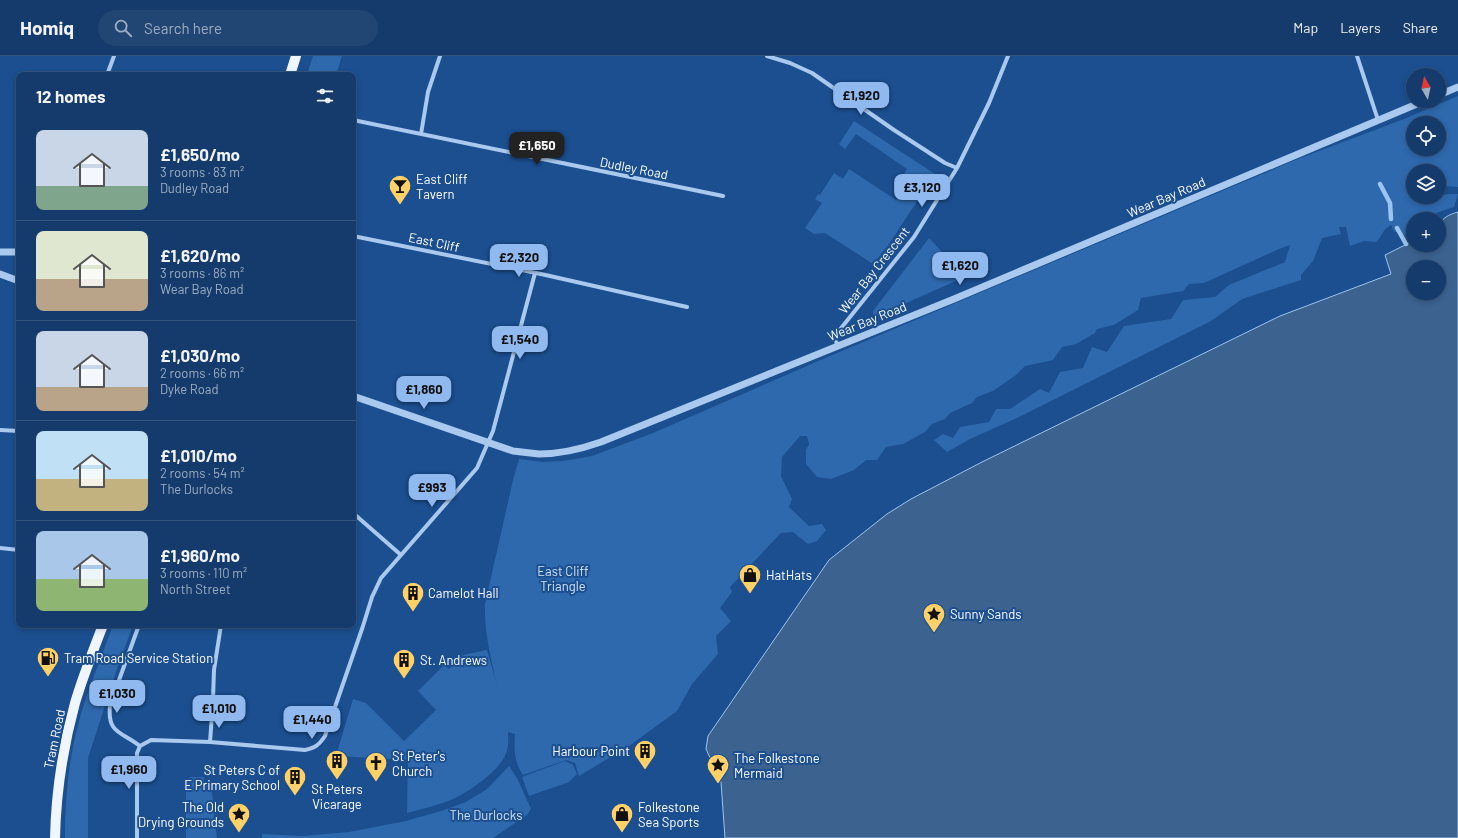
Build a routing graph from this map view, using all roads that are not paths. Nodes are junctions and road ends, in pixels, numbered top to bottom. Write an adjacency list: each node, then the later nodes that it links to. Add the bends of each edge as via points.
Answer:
1 (114, 56): 7 (street)
2 (296, 56): 8 (main road)
3 (440, 56): 14 (street, via 428,92)
4 (767, 56): 15 (street, via 812,73 945,163)
5 (1008, 56): 15 (street, Wear Bay Crescent, via 989,103)
6 (1357, 56): 12 (street)
7 (108, 72)
8 (291, 72)
9 (1458, 87): 10 (street)
10 (1446, 92)
11 (1407, 108): 12 (street, Wear Bay Road)
12 (1378, 120): 24 (street, Wear Bay Road)
13 (356, 121): 14 (street, Dudley Road)
14 (420, 134): 16 (street, Dudley Road)
15 (957, 168): 24 (street, Wear Bay Crescent, via 914,237 834,337)
16 (723, 196)
17 (356, 237): 20 (street, East Cliff)
18 (0, 252): 19 (street)
19 (16, 252)
20 (535, 273): 23 (street, East Cliff); 28 (street)
21 (0, 274): 22 (street)
22 (16, 279)
23 (687, 307)
24 (838, 346): 28 (street, Wear Bay Road, via 582,448 538,454 513,451)
25 (356, 398): 28 (street, Wear Bay Road)
26 (0, 430): 27 (street)
27 (16, 431)
28 (490, 442): 32 (street, via 477,468)
29 (356, 516): 32 (street)
30 (0, 548): 31 (street)
31 (16, 550)
32 (401, 556): 38 (street, via 382,578 372,597 326,736 319,745 305,750)
33 (102, 628): 40 (main road, Tram Road, via 75,703 63,756 58,786)
34 (139, 628): 39 (street, via 110,705 109,716 110,724 116,732)
35 (221, 628): 36 (street, via 214,670)
36 (213, 699)
37 (212, 715): 38 (street)
38 (210, 742): 39 (street, via 151,740)
39 (140, 746): 41 (street, via 137,753)
40 (55, 838)
41 (137, 838)

